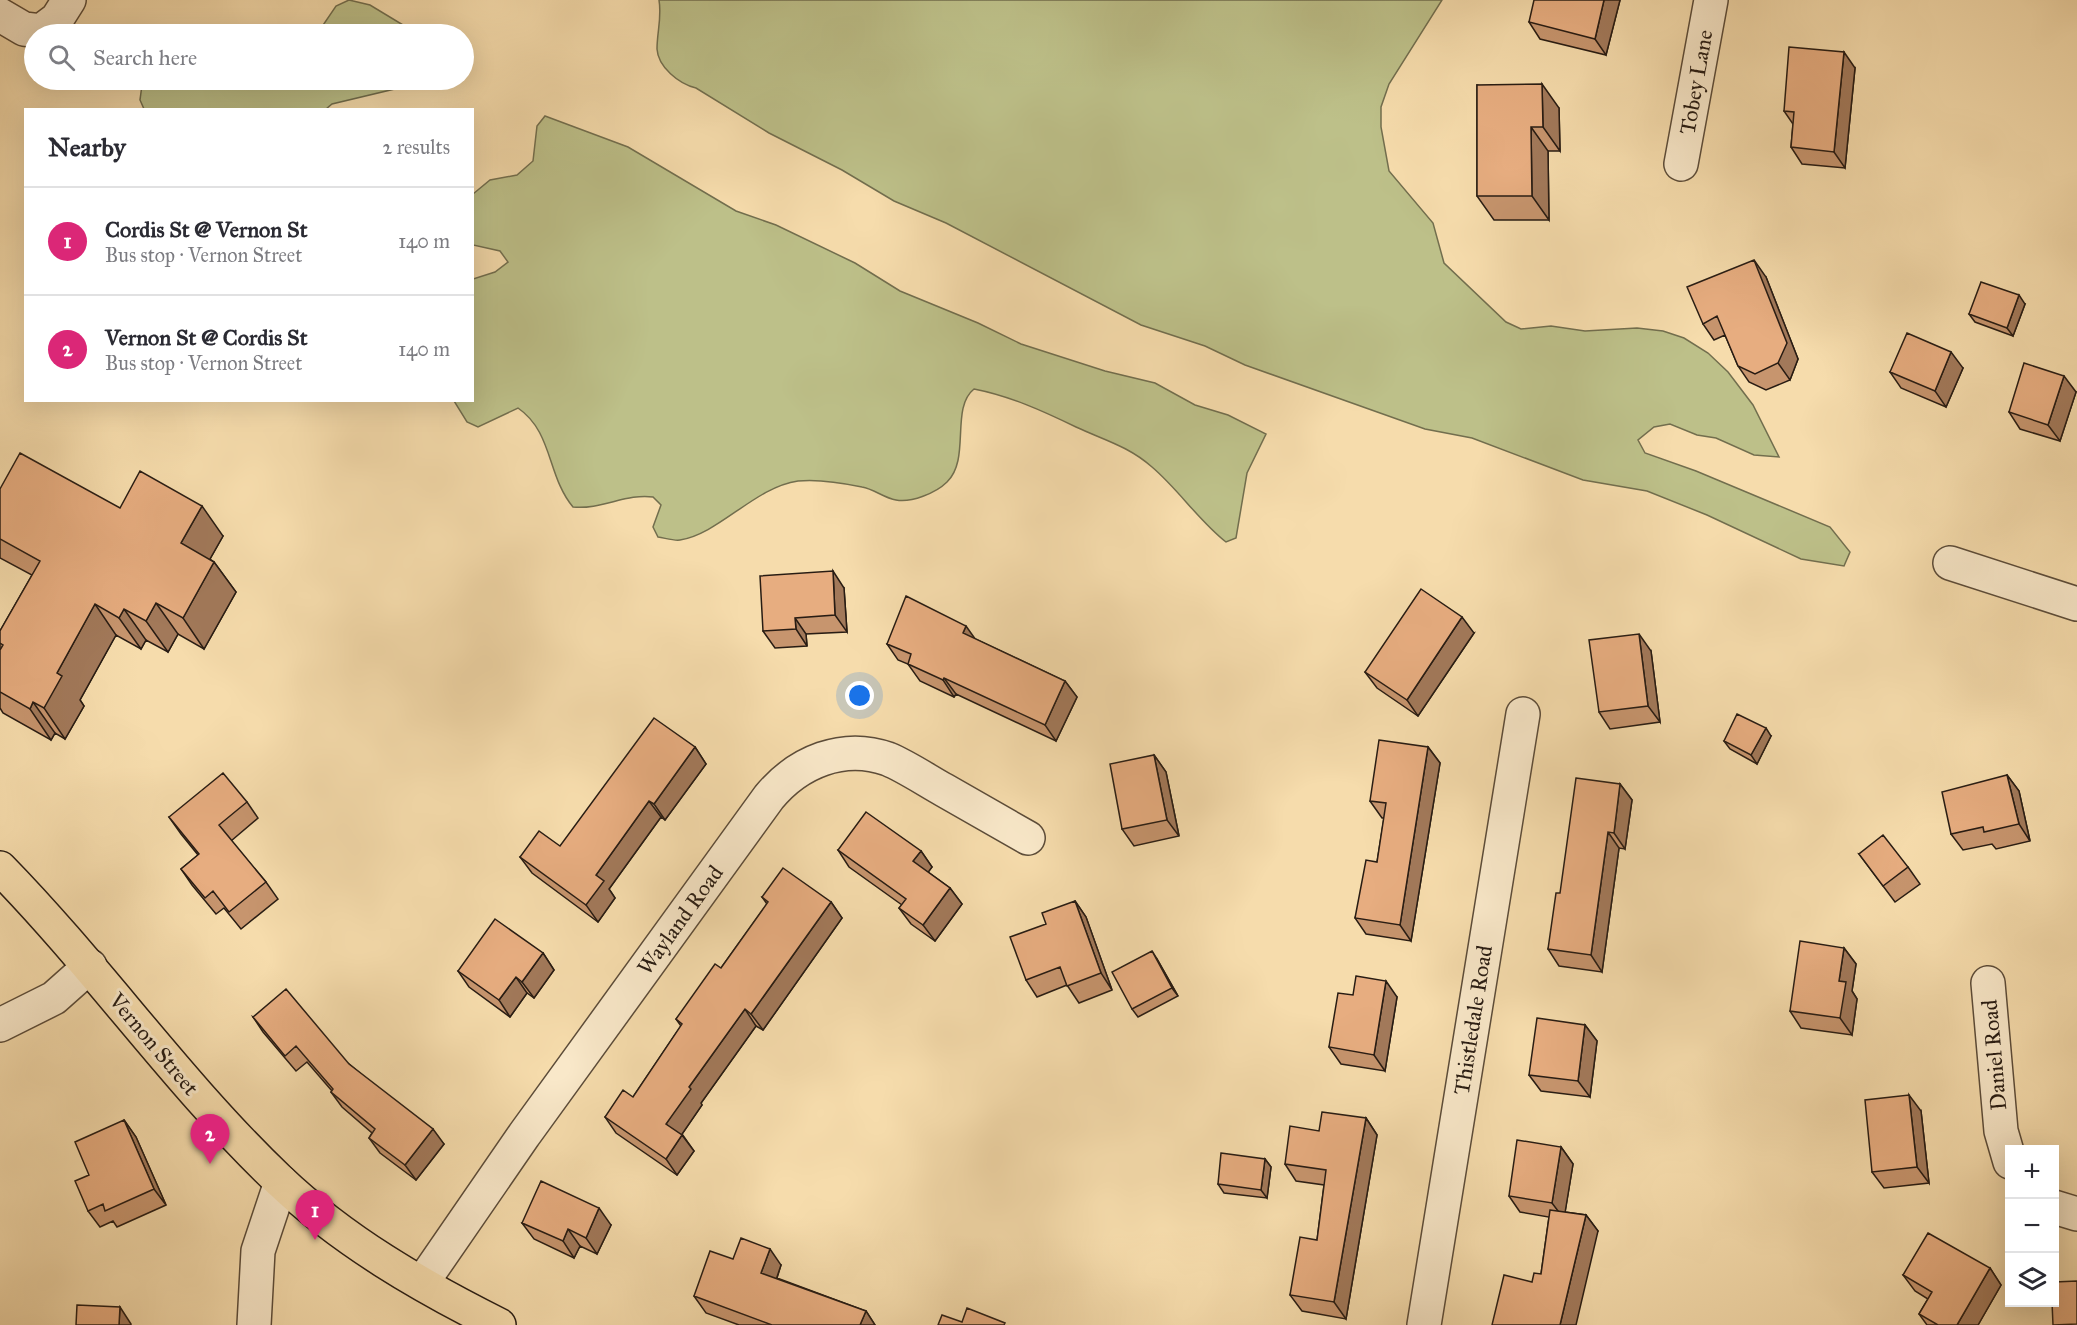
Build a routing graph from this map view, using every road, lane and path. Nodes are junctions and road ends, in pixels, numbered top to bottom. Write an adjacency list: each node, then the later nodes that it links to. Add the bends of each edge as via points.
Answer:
1 (69, 0): 4 (street)
2 (1711, 0): 6 (street, Tobey Lane)
3 (0, 15): 5 (street)
4 (50, 24)
5 (24, 29)
6 (1681, 164)
7 (1950, 563): 8 (street)
8 (2077, 604)
9 (1523, 714): 22 (street, Thistledale Road)
10 (1028, 838): 19 (street, Wayland Road, via 903,767 872,755 839,754 793,773 769,797)
11 (0, 868): 12 (main road, Vernon Street)
12 (90, 966): 14 (street, via 54,998); 16 (main road, Vernon Street, via 201,1099)
13 (1988, 982): 15 (street, Daniel Road)
14 (0, 1025)
15 (2005, 1145)
16 (281, 1182): 19 (main road, Vernon Street, via 358,1244); 20 (street, via 258,1251)
17 (2059, 1208): 18 (street)
18 (2077, 1214)
19 (422, 1283): 21 (main road, Vernon Street)
20 (254, 1325)
21 (499, 1325)
22 (1424, 1325)

